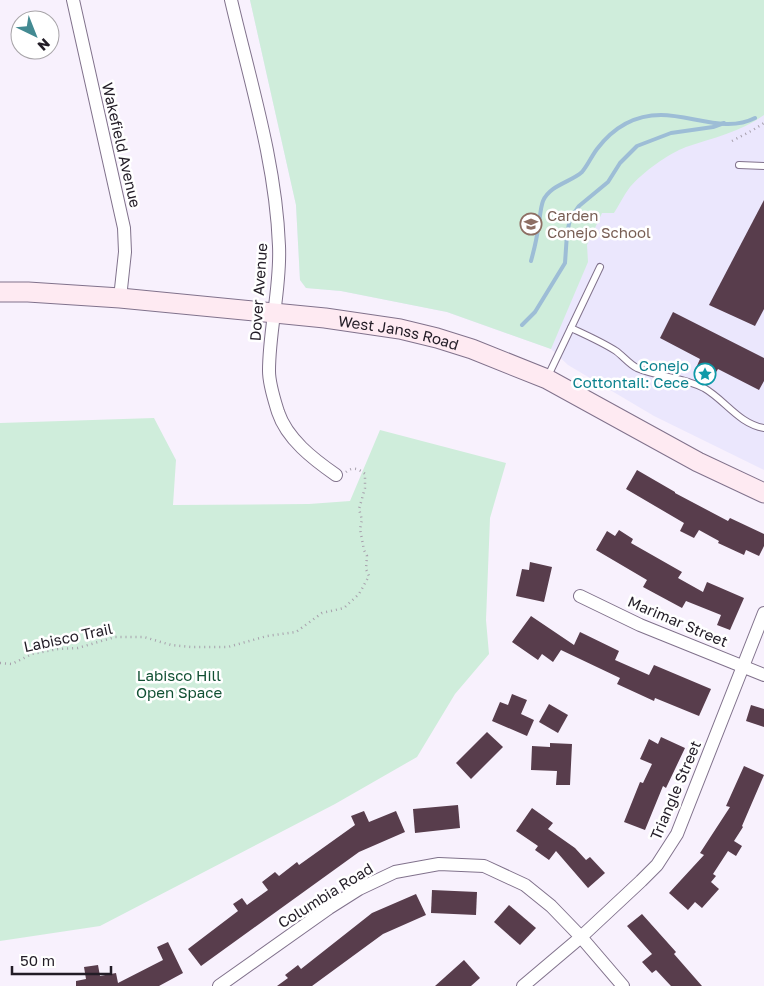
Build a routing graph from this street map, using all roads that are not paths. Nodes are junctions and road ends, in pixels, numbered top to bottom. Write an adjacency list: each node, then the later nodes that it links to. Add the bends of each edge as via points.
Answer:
1 (72, 0): 7 (street, Wakefield Avenue, via 124,228)
2 (232, 0): 8 (street, Dover Avenue, via 276,198 279,248)
3 (739, 164): 4 (lane)
4 (764, 166)
5 (600, 267): 9 (lane)
6 (0, 292): 7 (main road, West Janss Road)
7 (120, 298): 8 (main road, West Janss Road)
8 (274, 314): 10 (main road, West Janss Road, via 363,322 400,329 472,348); 12 (street, Dover Avenue, via 269,373 278,414 291,436 317,462)
9 (571, 328): 10 (lane); 11 (lane, via 616,352 636,367 704,388 738,416)
10 (547, 379): 13 (main road, West Janss Road, via 698,462)
11 (764, 428)
12 (336, 475)
13 (764, 493)
14 (580, 596): 16 (street, Marimar Street, via 640,625)
15 (764, 613): 16 (street, Triangle Street)
16 (744, 666): 17 (street, Marimar Street); 18 (street, Triangle Street, via 677,834 657,865)
17 (764, 675)
18 (582, 937): 19 (street, Columbia Road, via 544,900 504,874 484,866 439,864 394,872 360,889); 20 (street, Triangle Street); 21 (street, Columbia Road)
19 (218, 986)
20 (523, 986)
21 (623, 986)

